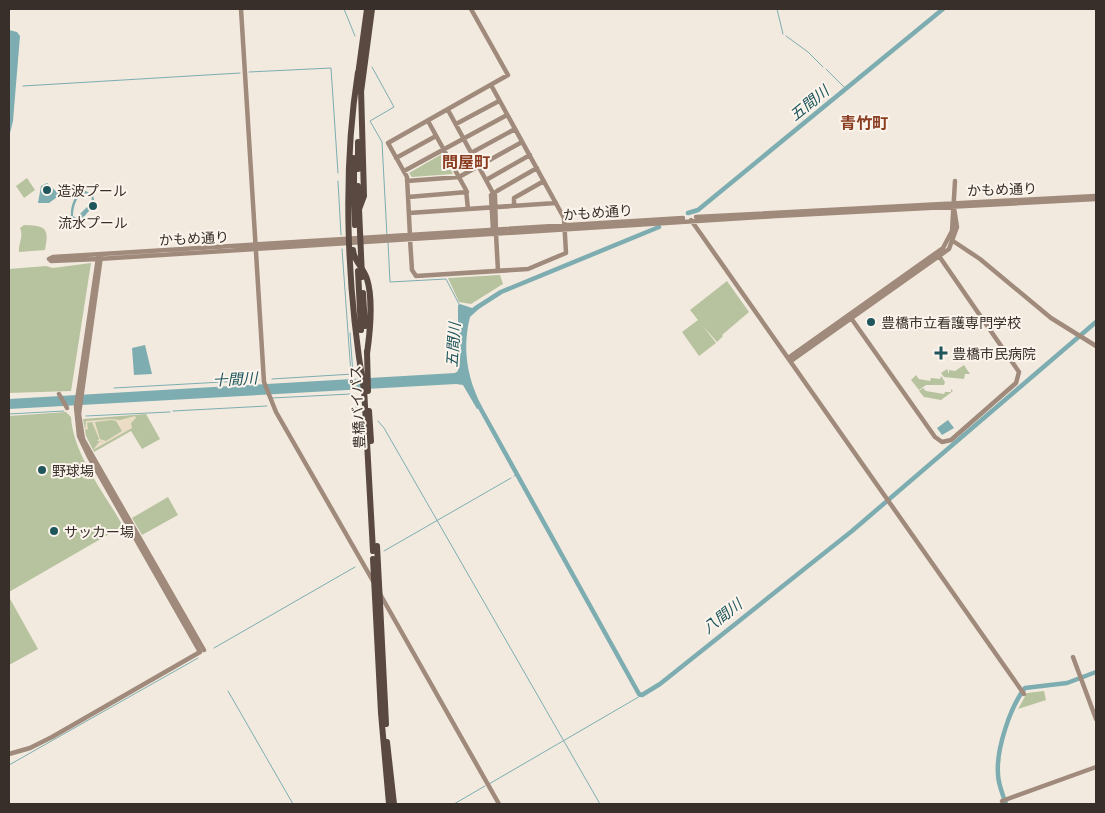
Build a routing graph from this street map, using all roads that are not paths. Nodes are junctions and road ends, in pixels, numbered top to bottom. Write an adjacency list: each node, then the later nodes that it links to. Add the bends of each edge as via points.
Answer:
1 (241, 9): 45 (street)
2 (367, 9): 5 (highway, 豊橋バイパス)
3 (372, 9): 7 (highway, 豊橋バイパス)
4 (471, 9): 6 (street, via 508,75)
5 (358, 72): 44 (highway, via 350,157); 49 (highway, 豊橋バイパス, bridge, via 354,204)
6 (491, 85): 8 (street); 9 (street)
7 (361, 89): 44 (highway, via 364,200 352,224); 49 (highway, 豊橋バイパス, bridge)
8 (499, 100): 10 (street); 12 (street)
9 (448, 110): 11 (street); 12 (street)
10 (507, 115): 13 (street); 15 (street)
11 (428, 121): 14 (street); 20 (street, via 388,143)
12 (456, 124): 15 (street)
13 (515, 129): 16 (street); 18 (street)
14 (436, 136): 17 (street); 20 (street)
15 (464, 139): 17 (street); 18 (street)
16 (522, 142): 19 (street); 21 (street)
17 (444, 150): 23 (street); 24 (street)
18 (471, 153): 21 (street)
19 (530, 155): 22 (street); 25 (street)
20 (396, 158): 23 (street)
21 (479, 167): 24 (street); 25 (street)
22 (537, 168): 27 (street); 30 (street)
23 (404, 171): 26 (street)
24 (459, 178): 26 (street); 29 (street)
25 (486, 180): 30 (street)
26 (407, 181): 31 (street)
27 (544, 181): 33 (street); 35 (street, via 514,198)
28 (955, 181): 34 (street)
29 (467, 192): 31 (street); 37 (street)
30 (493, 193): 36 (street)
31 (408, 197): 38 (street)
32 (1096, 197): 34 (street, かもめ通り)
33 (556, 203): 35 (street); 40 (street)
34 (953, 205): 39 (street, かもめ通り); 43 (street)
35 (514, 206): 36 (street)
36 (494, 207): 37 (street); 41 (street)
37 (468, 209): 38 (street)
38 (409, 213): 42 (street)
39 (691, 219): 40 (street, かもめ通り); 53 (street)
40 (565, 227): 41 (street, かもめ通り); 48 (street, via 566,254 532,268)
41 (495, 231): 42 (street, かもめ通り); 48 (street)
42 (410, 237): 44 (street, かもめ通り); 48 (street, via 412,270 416,275)
43 (952, 240): 46 (street, via 949,249); 51 (street, via 1051,318); 53 (street)
44 (351, 241): 45 (street, かもめ通り); 52 (highway, via 368,287); 54 (highway)
45 (255, 247): 47 (street, かもめ通り); 70 (street, via 264,382 268,396)
46 (939, 256): 50 (street); 50 (street, via 1019,372 1016,383 951,440 942,442 935,437)
47 (100, 257): 47 (street, via 51,261 49,259 53,257); 56 (street)
48 (498, 271)
49 (360, 274): 52 (highway, 豊橋バイパス); 54 (highway, 豊橋バイパス)
50 (851, 318): 53 (street)
51 (1096, 346)
52 (367, 354): 54 (highway, 豊橋バイパス)
53 (790, 359): 63 (street)
54 (364, 376): 60 (highway, 豊橋バイパス)
55 (59, 394): 57 (street)
56 (78, 407): 58 (street, via 83,439); 59 (street, via 77,428 81,442)
57 (67, 408)
58 (108, 484): 59 (street, via 121,509); 61 (street)
59 (119, 511): 61 (street)
60 (375, 549): 68 (highway, 豊橋バイパス, bridge, via 381,722); 69 (highway, 豊橋バイパス, bridge)
61 (202, 651): 65 (street, via 52,737)
62 (1073, 657): 64 (street)
63 (1022, 692)
64 (1096, 719)
65 (9, 754)
66 (1096, 767): 67 (street)
67 (1004, 801)
68 (389, 804)
69 (394, 804)
70 (500, 804)

